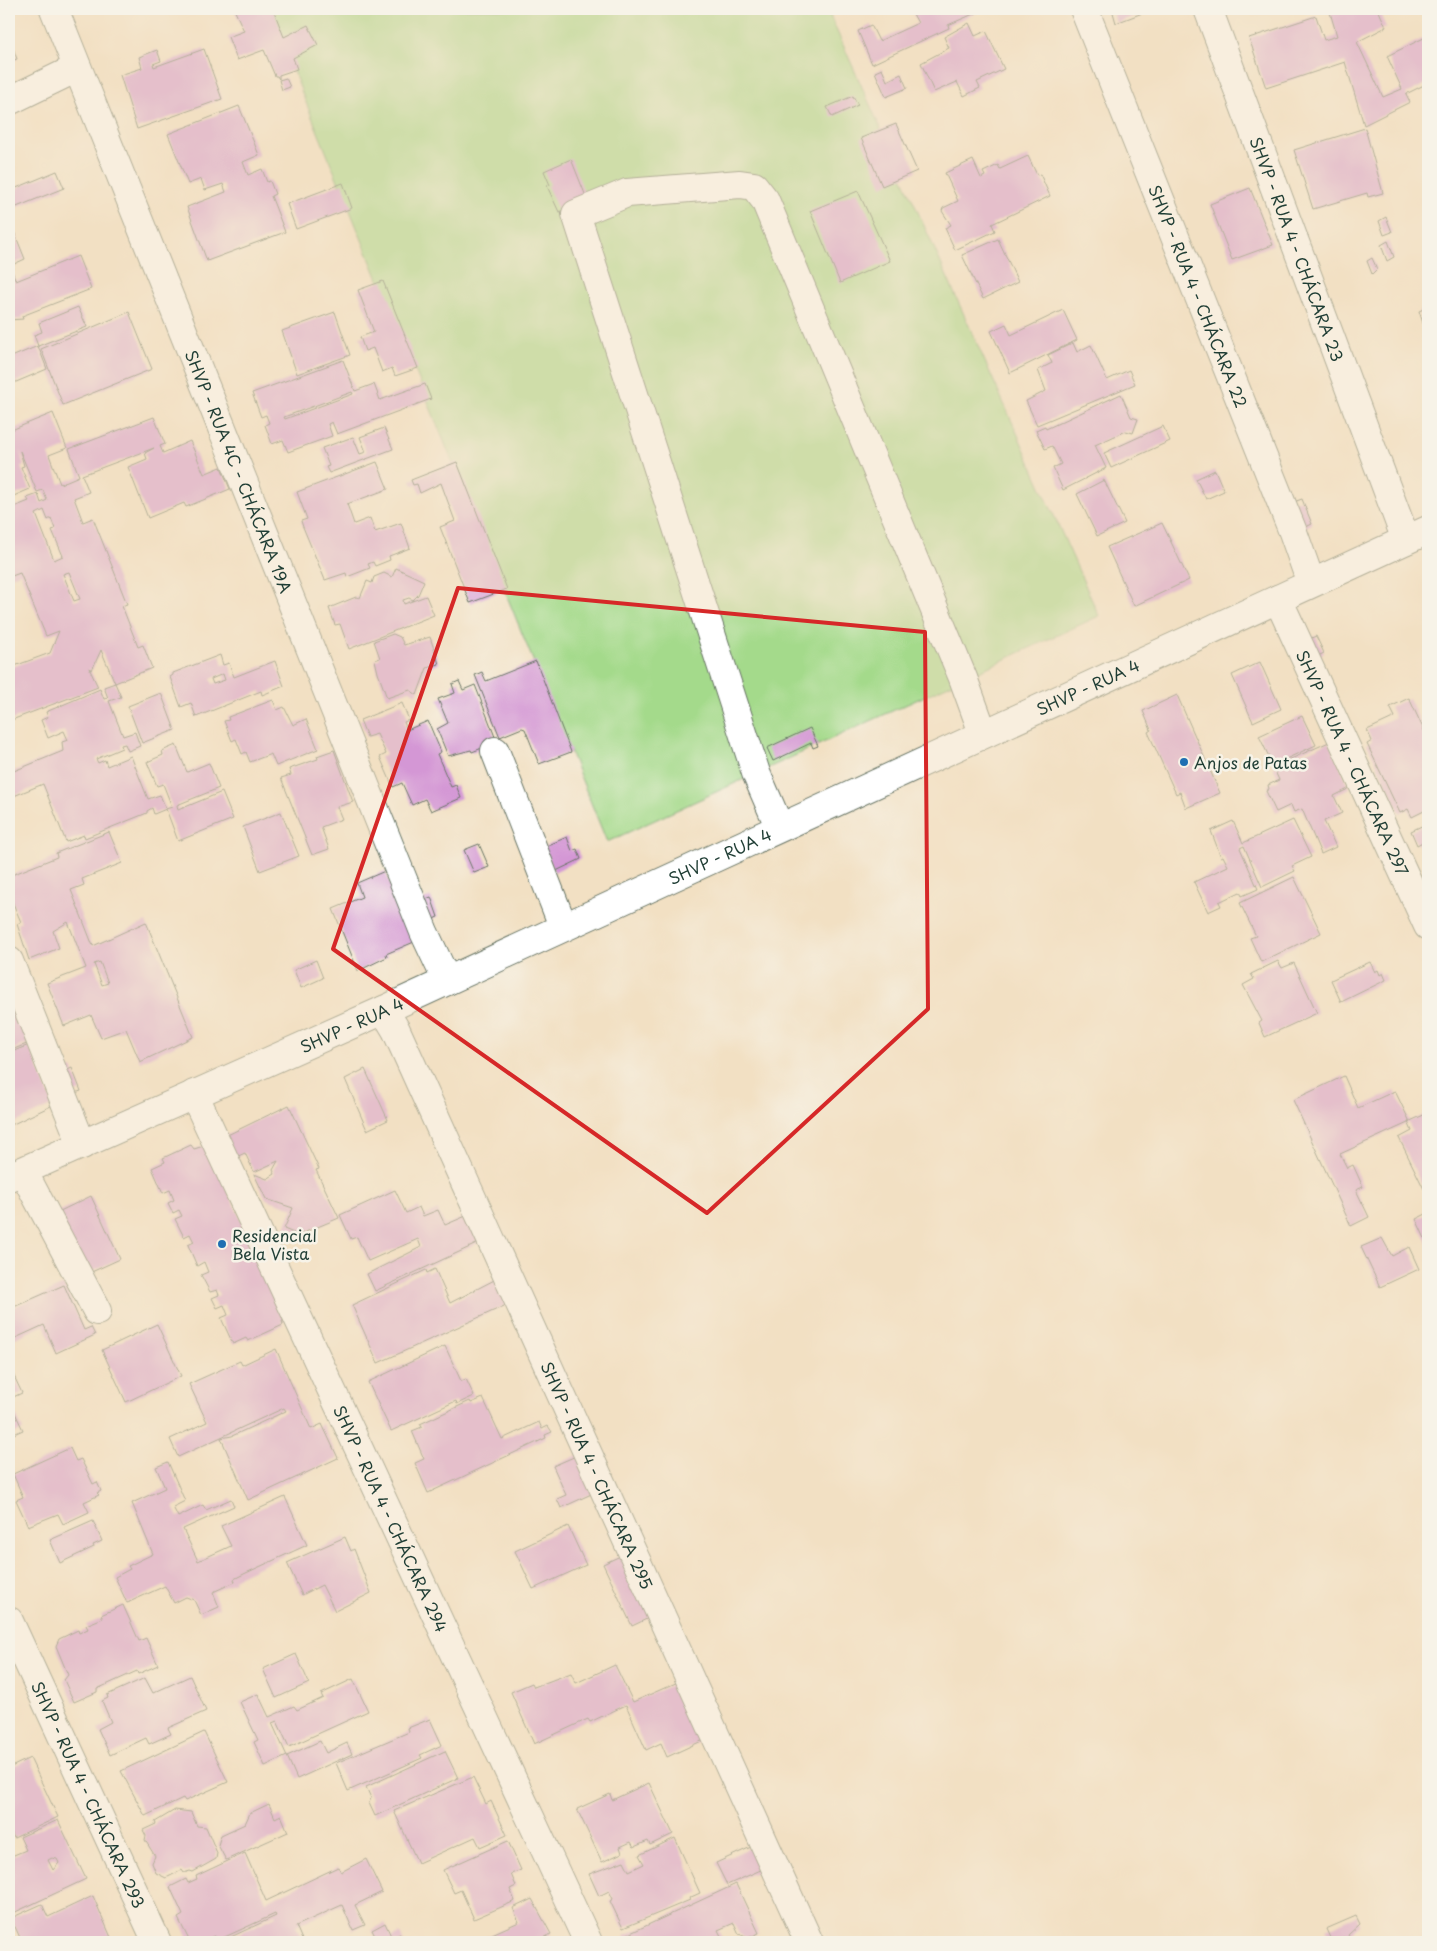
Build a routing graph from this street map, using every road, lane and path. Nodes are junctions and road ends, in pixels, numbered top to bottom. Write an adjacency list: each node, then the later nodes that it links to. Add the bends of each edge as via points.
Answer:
1 (54, 9): 4 (street, SHVP - RUA 4C - CHÁCARA 19A)
2 (1084, 9): 7 (street, SHVP - RUA 4 - CHÁCARA 22)
3 (1208, 9): 6 (street, SHVP - RUA 4 - CHÁCARA 23, via 1386,489)
4 (77, 68): 5 (street); 15 (street, SHVP - RUA 4C - CHÁCARA 19A, via 424,932)
5 (9, 100)
6 (1417, 535): 7 (street, SHVP - RUA 4)
7 (1311, 583): 8 (street, SHVP - RUA 4)
8 (1278, 600): 9 (street, SHVP - RUA 4); 13 (street, SHVP - RUA 4 - CHÁCARA 297)
9 (983, 733): 11 (street, SHVP - RUA 4); 11 (street, via 764,200 754,186 740,184 627,193 576,214 756,773)
10 (495, 751): 12 (street)
11 (779, 826): 12 (street, SHVP - RUA 4)
12 (564, 926): 15 (street, SHVP - RUA 4)
13 (1428, 926)
14 (9, 961): 18 (street)
15 (447, 980): 16 (street, SHVP - RUA 4)
16 (384, 1010): 17 (street, SHVP - RUA 4); 24 (street, SHVP - RUA 4 - CHÁCARA 295, via 400,1039)
17 (194, 1094): 18 (street, SHVP - RUA 4); 23 (street, SHVP - RUA 4 - CHÁCARA 294)
18 (82, 1145): 19 (street, SHVP - RUA 4)
19 (16, 1174): 20 (street)
20 (97, 1311)
21 (9, 1621): 22 (street, SHVP - RUA 4 - CHÁCARA 293)
22 (157, 1942)
23 (588, 1942)
24 (809, 1942)

